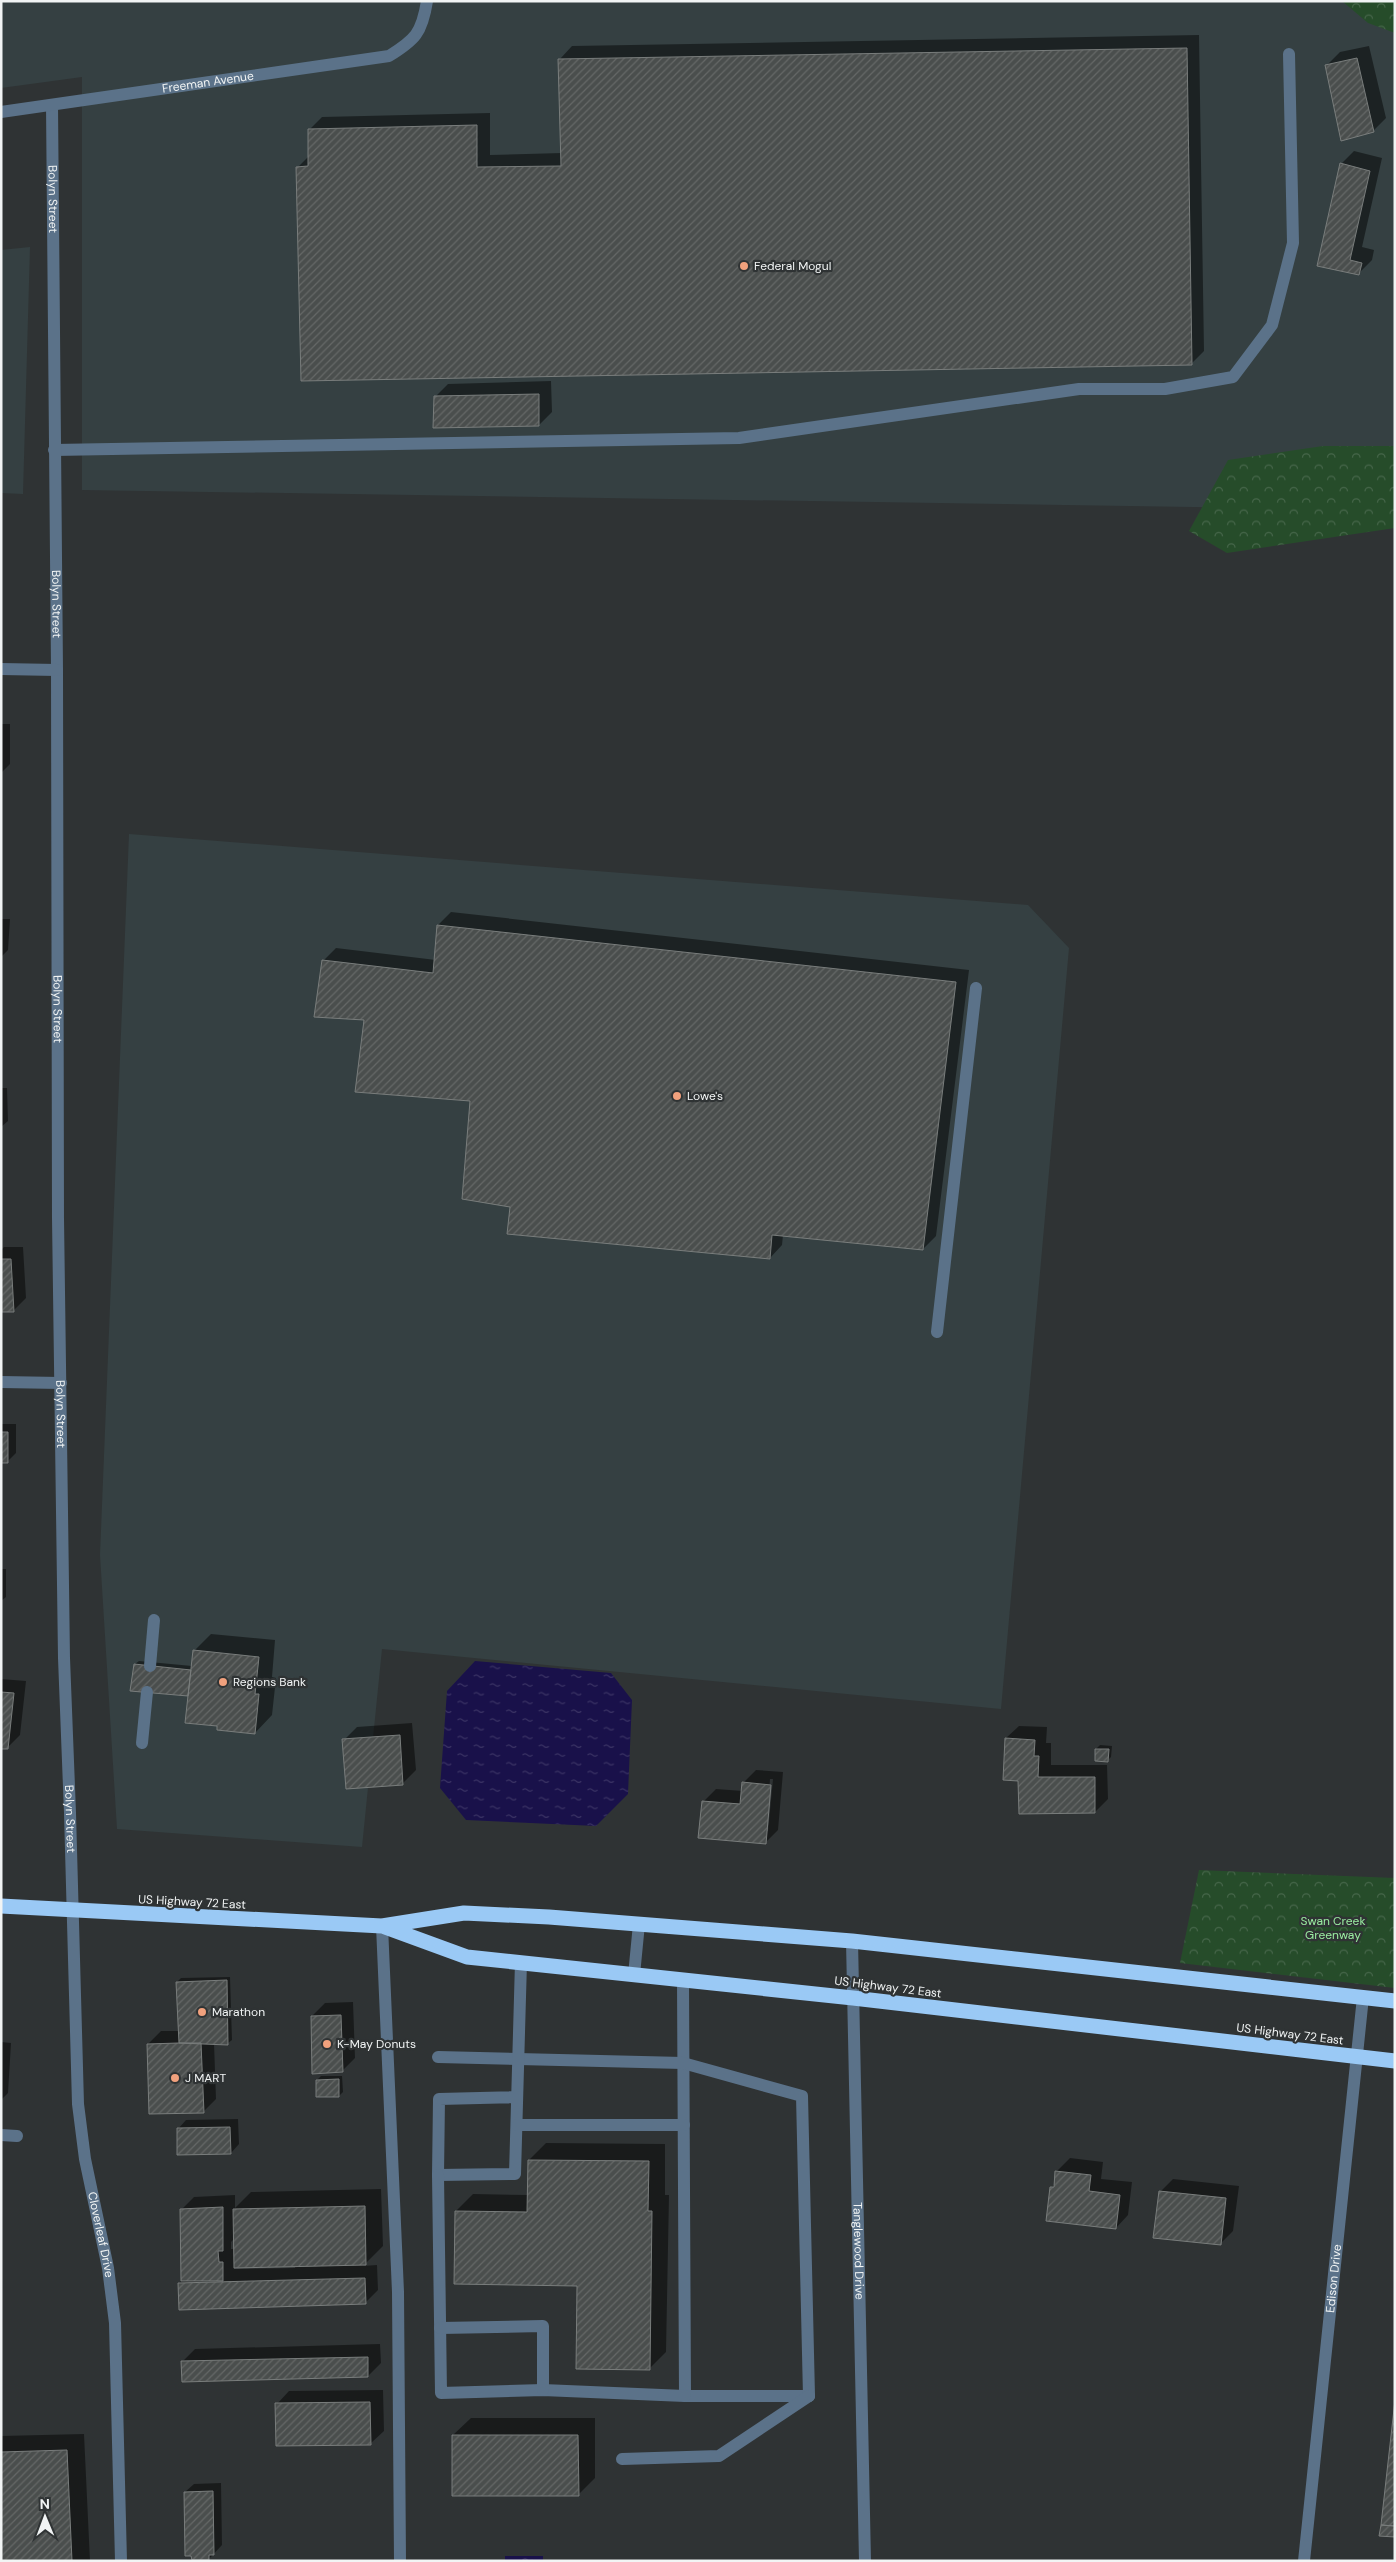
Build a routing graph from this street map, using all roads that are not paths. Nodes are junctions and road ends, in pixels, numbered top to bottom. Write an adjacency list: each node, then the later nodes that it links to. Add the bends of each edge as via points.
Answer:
1 (427, 1): 3 (street, Freeman Avenue, via 424,19 412,42 389,56)
2 (1290, 54): 5 (street, via 1293,243 1272,325 1233,377 1165,388 1078,389 738,438)
3 (52, 105): 4 (street, Freeman Avenue); 5 (street, Bolyn Street)
4 (1, 112)
5 (54, 450): 7 (street, Bolyn Street)
6 (1, 669): 7 (street)
7 (57, 670): 11 (street, Bolyn Street)
8 (976, 988): 9 (street)
9 (937, 1332)
10 (1, 1382): 11 (street)
11 (61, 1383): 17 (street, Bolyn Street)
12 (154, 1620): 13 (street)
13 (150, 1666)
14 (147, 1692): 15 (street)
15 (142, 1743)
16 (1, 1906): 17 (highway, US Highway 72 East)
17 (71, 1911): 19 (highway, US Highway 72 East); 43 (street, Cloverleaf Drive, via 78,2104 115,2324)
18 (639, 1924): 19 (highway, US Highway 72 East, via 464,1912); 20 (highway, US Highway 72 East); 22 (street)
19 (382, 1926): 21 (highway, US Highway 72 East, via 467,1956); 44 (street, via 398,2292)
20 (852, 1942): 24 (highway, US Highway 72 East); 25 (street, Tanglewood Drive)
21 (521, 1962): 22 (highway, US Highway 72 East); 29 (street)
22 (634, 1974): 23 (highway, US Highway 72 East)
23 (683, 1980): 25 (highway, US Highway 72 East); 31 (street)
24 (1363, 1997): 26 (highway, US Highway 72 East); 28 (street, Edison Drive)
25 (853, 1998): 28 (highway, US Highway 72 East); 45 (street, Tanglewood Drive)
26 (1395, 2001)
27 (438, 2057): 29 (street)
28 (1355, 2057): 30 (highway, US Highway 72 East); 46 (street, Edison Drive)
29 (518, 2059): 31 (street); 32 (street)
30 (1395, 2061)
31 (683, 2063): 34 (street); 41 (street, via 802,2096)
32 (517, 2097): 33 (street); 37 (street, via 439,2099)
33 (517, 2125): 34 (street); 37 (street, via 515,2174)
34 (684, 2125): 40 (street)
35 (1, 2135): 36 (street)
36 (17, 2136)
37 (438, 2175): 38 (street)
38 (440, 2328): 39 (street, via 543,2326); 39 (street, via 440,2393)
39 (543, 2390): 40 (street)
40 (685, 2396): 41 (street)
41 (809, 2396): 42 (street, via 719,2456)
42 (622, 2459)
43 (120, 2561)
44 (400, 2561)
45 (864, 2561)
46 (1304, 2561)

